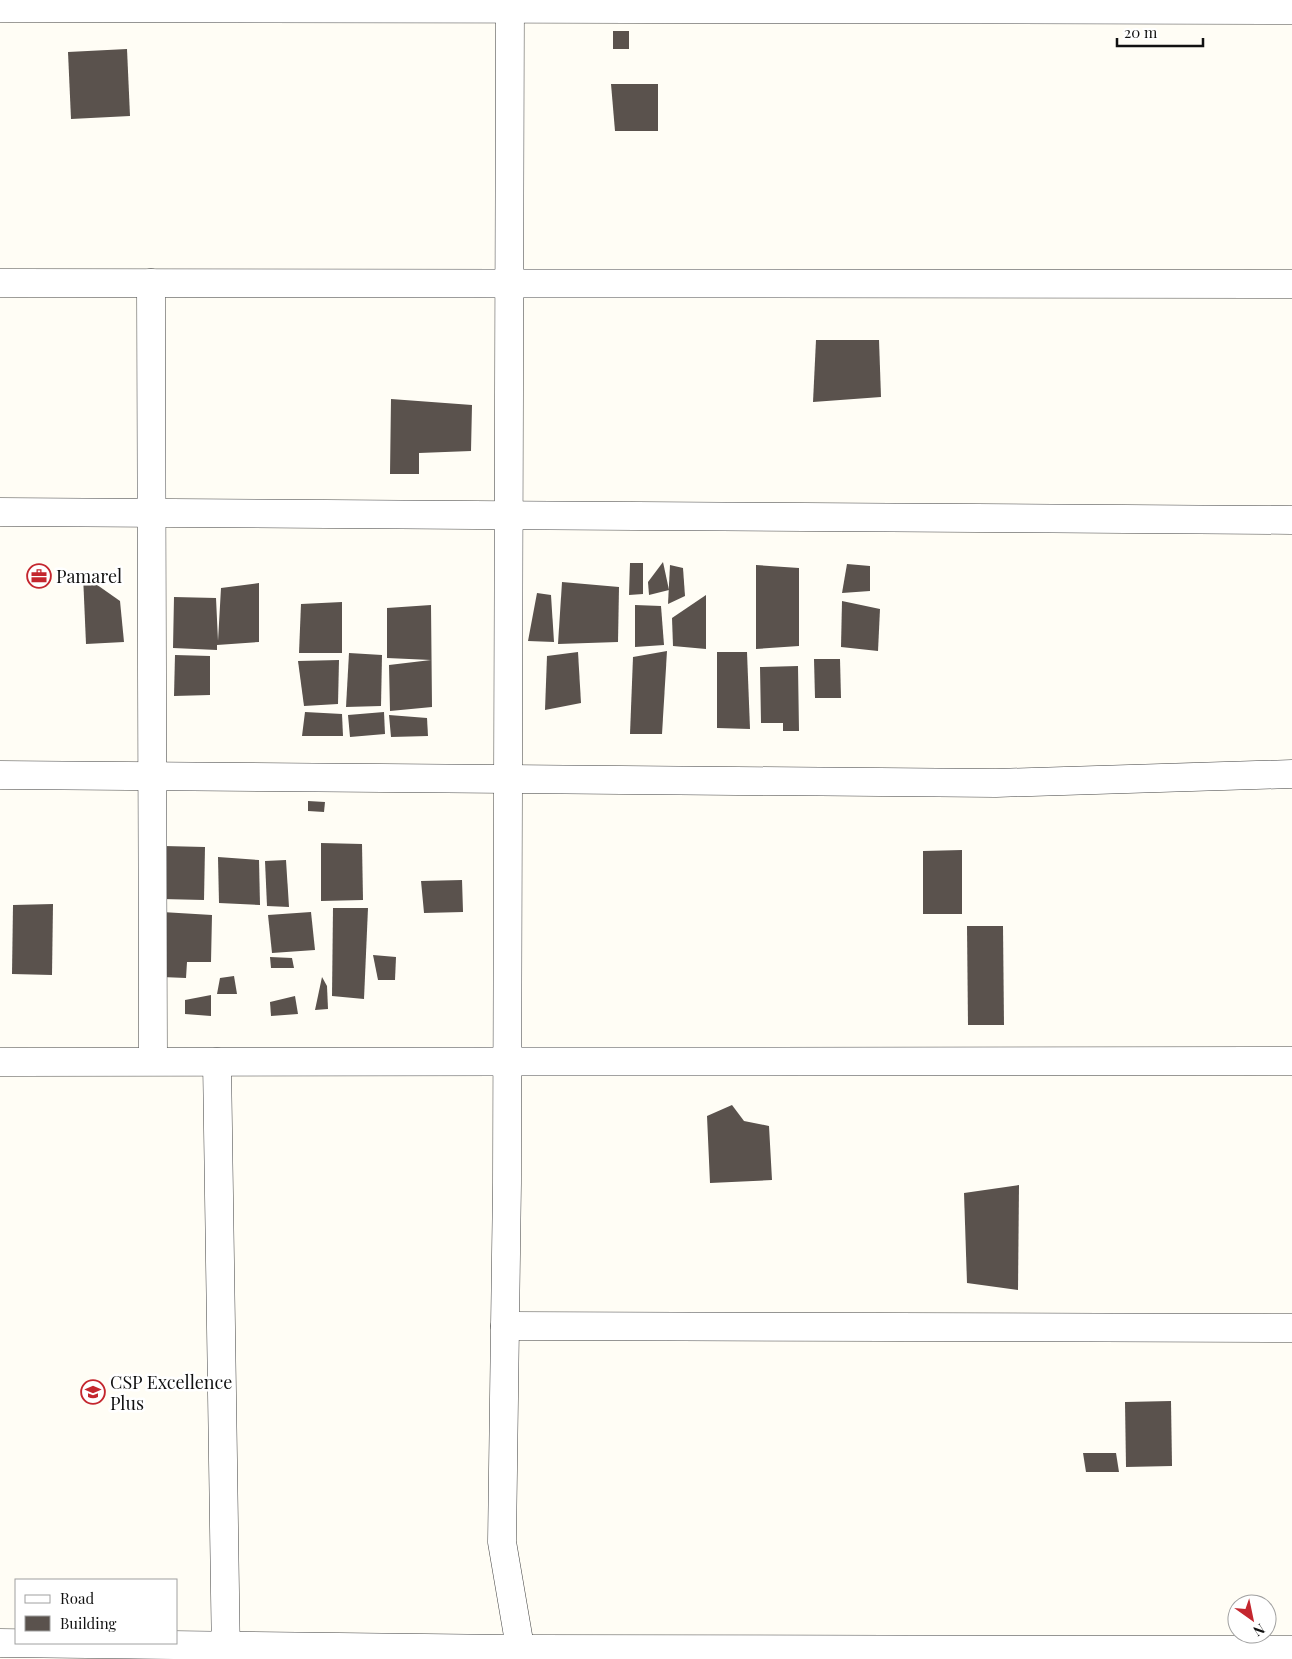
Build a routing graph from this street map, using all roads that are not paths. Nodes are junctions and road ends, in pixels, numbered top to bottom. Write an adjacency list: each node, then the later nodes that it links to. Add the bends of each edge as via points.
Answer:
1 (227, 4): 2 (street); 3 (street)
2 (510, 5): 4 (street); 6 (street)
3 (0, 8)
4 (1292, 10)
5 (0, 283): 7 (street)
6 (510, 283): 7 (street); 8 (street); 11 (street)
7 (151, 284): 10 (street)
8 (1292, 284)
9 (0, 512): 10 (street)
10 (152, 513): 11 (street); 15 (street)
11 (509, 515): 12 (street); 16 (street)
12 (1292, 520)
13 (1292, 774): 16 (street, via 996,782)
14 (0, 775): 15 (street)
15 (152, 776): 16 (street); 19 (street)
16 (508, 779): 21 (street)
17 (1292, 1061): 21 (street)
18 (0, 1062): 19 (street)
19 (153, 1062): 20 (street)
20 (217, 1062): 21 (street); 28 (street)
21 (507, 1062): 22 (street)
22 (505, 1326): 23 (street); 29 (street, via 502,1542)
23 (1292, 1328)
24 (0, 1643): 25 (street)
25 (15, 1644)
26 (25, 1644): 28 (street)
27 (1292, 1650): 29 (street)
28 (226, 1652): 29 (street)
29 (521, 1654)

